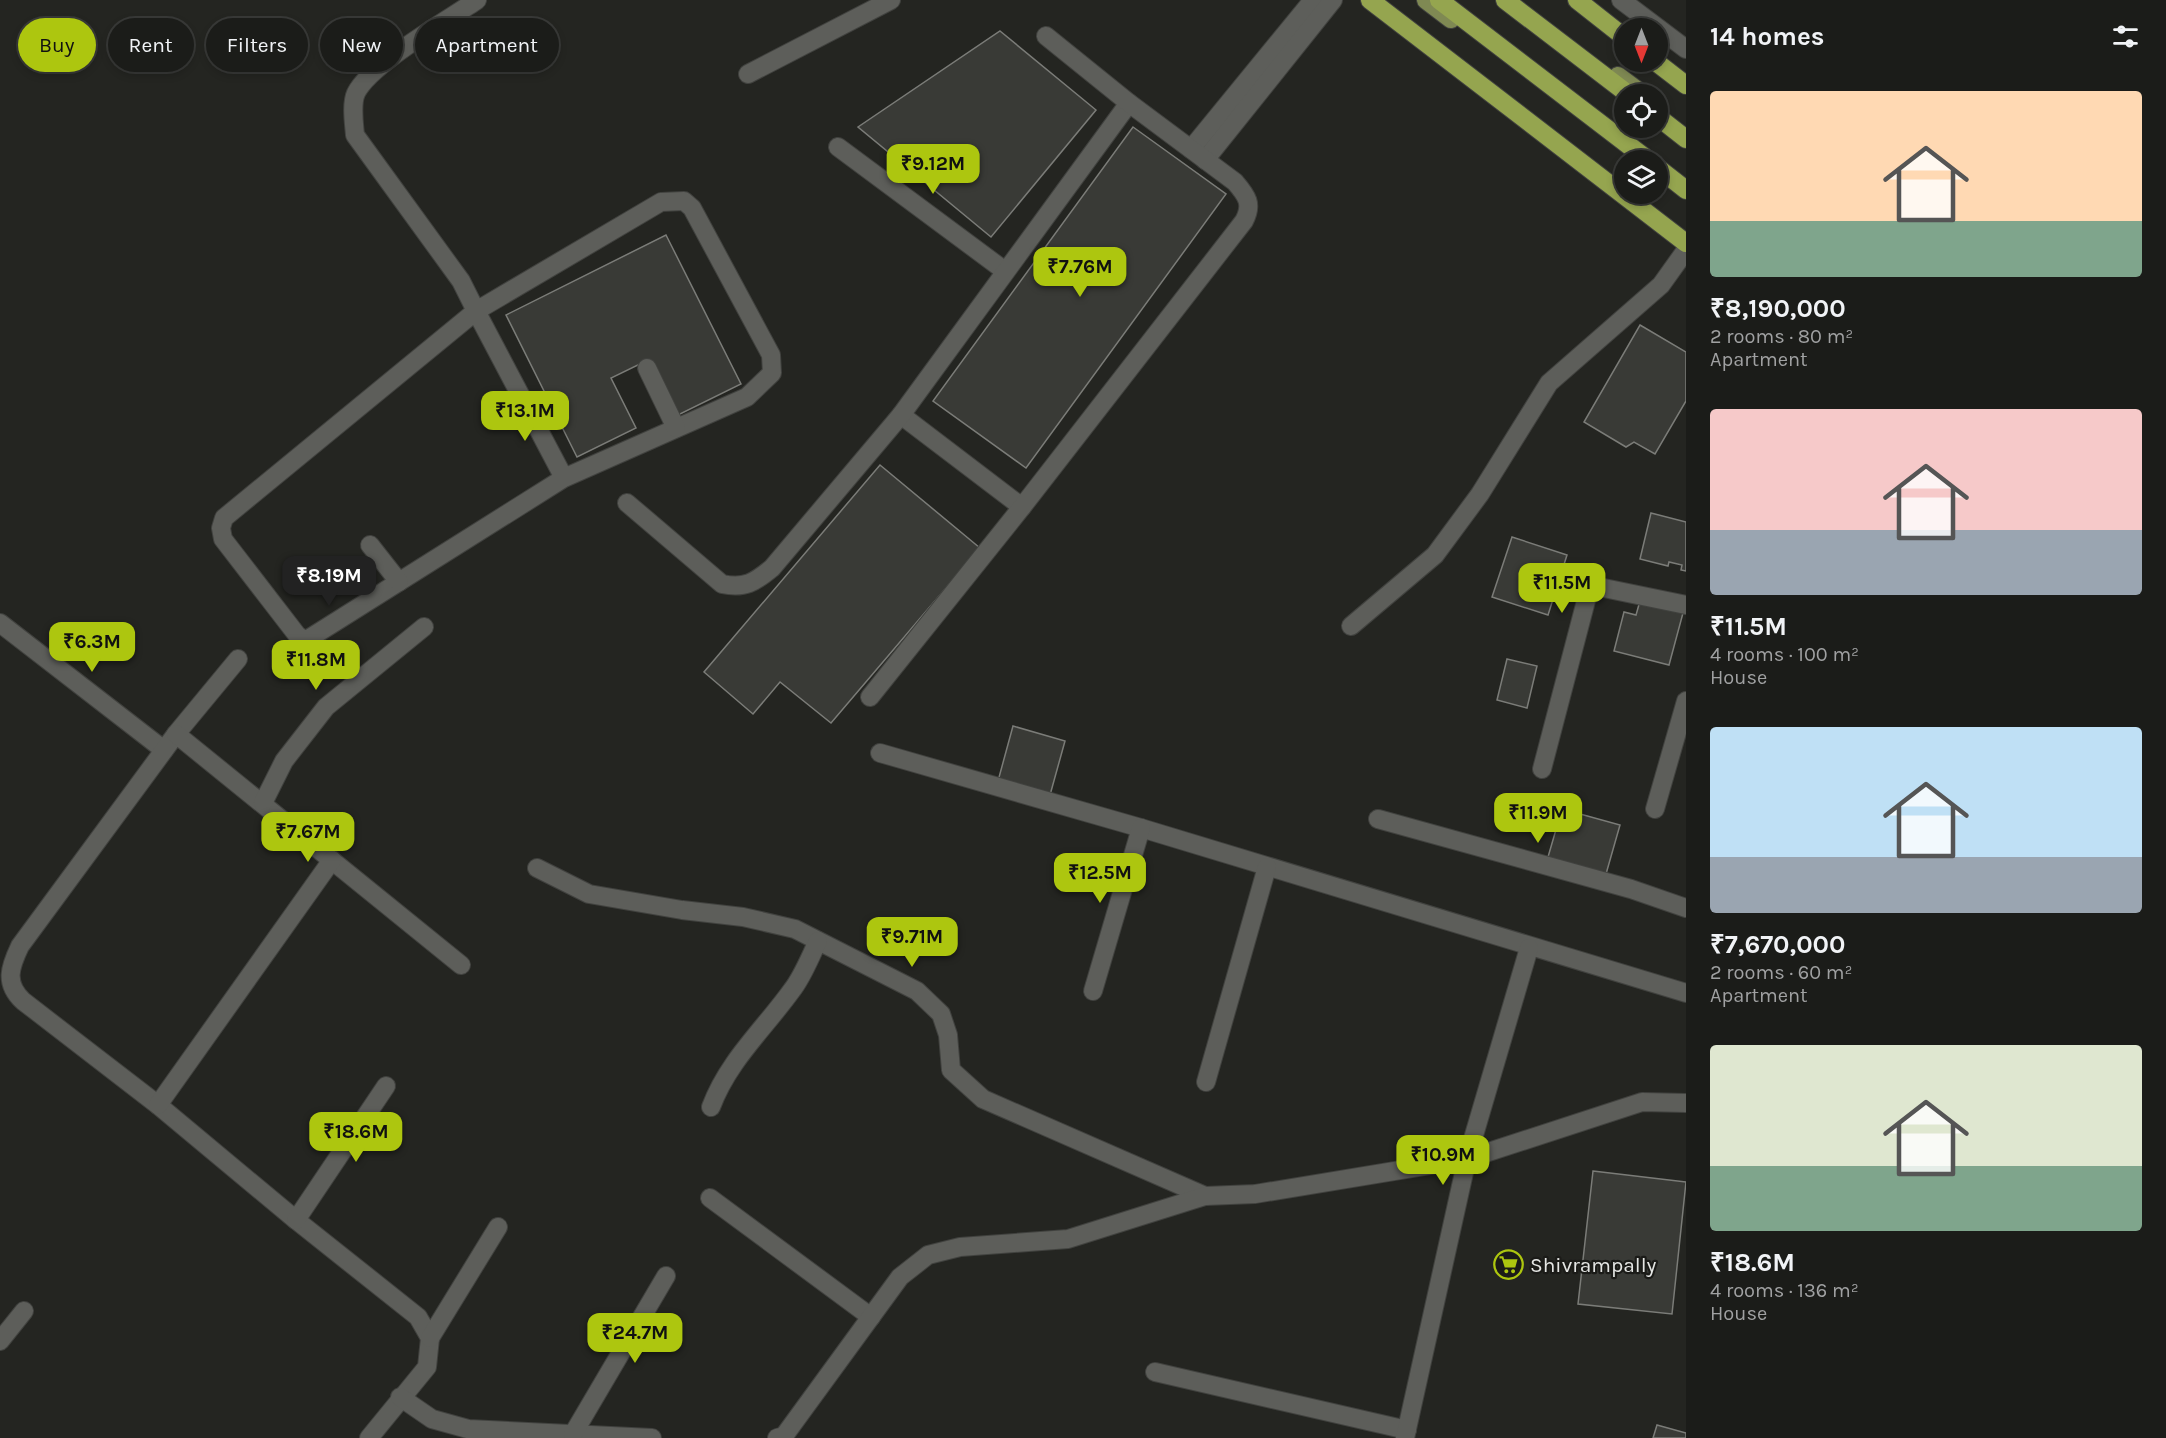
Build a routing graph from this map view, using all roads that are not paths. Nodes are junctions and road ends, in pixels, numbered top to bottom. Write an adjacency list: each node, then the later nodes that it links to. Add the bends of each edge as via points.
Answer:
1 (477, 0): 36 (street, via 363,82 355,95 353,117 355,135 461,281)
2 (891, 0): 16 (street)
3 (1313, 0): 28 (street)
4 (1333, 0): 28 (street)
5 (1370, 0): 33 (highway)
6 (1426, 0): 26 (main road)
7 (1439, 0): 27 (highway)
8 (1505, 0): 17 (highway)
9 (1519, 0): 18 (main road)
10 (1577, 0): 12 (highway)
11 (1621, 0): 14 (street)
12 (1614, 29)
13 (1046, 36): 20 (street)
14 (1686, 49)
15 (1668, 71): 19 (highway)
16 (748, 74)
17 (1615, 84)
18 (1629, 84)
19 (1686, 85)
20 (1129, 103): 28 (street); 35 (street)
21 (1668, 115): 23 (main road)
22 (1668, 125): 24 (highway)
23 (1686, 129)
24 (1686, 139)
25 (838, 147): 35 (street)
26 (1623, 150)
27 (1635, 150)
28 (1198, 154): 42 (street, via 1235,182 1247,196 1250,209)
29 (1668, 176): 31 (highway)
30 (1668, 185): 32 (main road)
31 (1686, 190)
32 (1686, 199)
33 (1686, 243)
34 (1686, 250): 47 (street, via 1661,285 1549,383 1480,494 1435,555)
35 (1005, 272): 38 (street)
36 (476, 311): 39 (street, via 655,205 669,200 684,201 692,208 771,355 772,373 747,397); 40 (street); 44 (street, via 224,518 221,528 223,539 305,641)
37 (647, 368): 39 (street)
38 (901, 415): 41 (street, via 772,568 754,583 737,587 722,584); 42 (street)
39 (676, 428): 40 (street)
40 (564, 478): 44 (street)
41 (627, 503)
42 (1022, 507): 50 (street)
43 (370, 545): 44 (street)
44 (399, 582)
45 (1686, 605): 55 (street, via 1599,587 1587,597)
46 (0, 623): 53 (street)
47 (1351, 626)
48 (424, 627): 56 (street, via 326,707 284,761)
49 (238, 659): 52 (street)
50 (870, 697)
51 (1686, 701): 57 (street)
52 (176, 734): 53 (street); 56 (street)
53 (164, 750): 72 (street, via 20,946 10,968 10,982 22,1002)
54 (880, 753): 59 (street)
55 (1542, 769)
56 (263, 802): 60 (street)
57 (1655, 809)
58 (1378, 819): 63 (street)
59 (1141, 828): 61 (street); 67 (street)
60 (332, 860): 66 (street); 72 (street)
61 (1267, 867): 65 (street); 69 (street)
62 (537, 868): 64 (street, via 589,894 743,916 795,929)
63 (1686, 908)
64 (818, 941): 73 (street, via 794,987 737,1057); 75 (street, via 917,991 941,1014 948,1035 951,1070 983,1099)
65 (1529, 948): 68 (street); 74 (street)
66 (461, 965)
67 (1093, 991)
68 (1686, 993)
69 (1206, 1082)
70 (386, 1086): 77 (street)
71 (1686, 1103): 74 (street, via 1642,1102)
72 (158, 1105): 77 (street)
73 (711, 1107)
74 (1467, 1159): 75 (street, via 1255,1194); 87 (street)
75 (1205, 1196): 81 (street, via 1068,1239 960,1246 928,1255 900,1277)
76 (710, 1198): 81 (street)
77 (296, 1220): 82 (street, via 418,1317)
78 (498, 1227): 82 (street)
79 (666, 1276): 86 (street)
80 (24, 1311): 83 (street)
81 (871, 1317): 90 (street, via 784,1436)
82 (430, 1338): 85 (street, via 427,1367)
83 (0, 1341)
84 (1155, 1372): 87 (street)
85 (400, 1397): 86 (street, via 432,1419 468,1429); 88 (street)
86 (573, 1434): 89 (street)
87 (1406, 1434)
88 (369, 1438)
89 (652, 1438)
90 (777, 1438)

